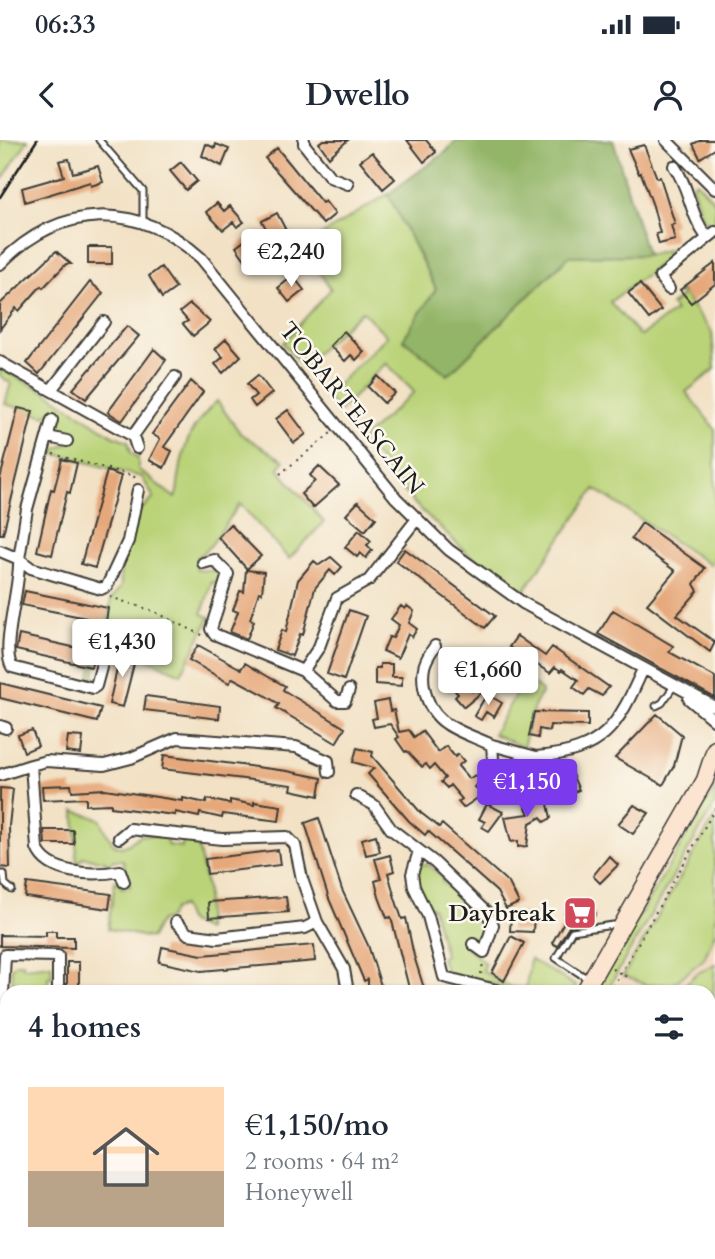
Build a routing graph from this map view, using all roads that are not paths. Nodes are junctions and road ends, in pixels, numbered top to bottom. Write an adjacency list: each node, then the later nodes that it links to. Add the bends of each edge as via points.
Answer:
1 (99, 140): 7 (lane, via 143,191)
2 (304, 140): 5 (street, via 330,177)
3 (666, 140): 6 (street)
4 (674, 166): 8 (street, via 686,182 698,226)
5 (348, 184)
6 (714, 184)
7 (143, 221): 9 (street, TOBARTEASCAIN, via 107,216 61,225 15,249); 21 (street, TOBARTEASCAIN, via 181,240 201,258)
8 (711, 234): 10 (street, via 660,277)
9 (0, 264)
10 (669, 289)
11 (104, 321): 14 (street)
12 (0, 362): 14 (street)
13 (175, 377): 16 (street)
14 (51, 390): 16 (street)
15 (52, 420): 17 (street)
16 (133, 436): 19 (street)
17 (48, 438): 18 (street); 23 (street, via 27,509)
18 (67, 441)
19 (137, 448)
20 (138, 491): 23 (street, via 128,541 110,581 101,589 31,568)
21 (416, 520): 27 (street, TOBARTEASCAIN, via 504,590); 28 (street, via 369,580 337,598 319,647)
22 (0, 551): 23 (street)
23 (19, 559): 25 (street, via 3,650 12,667 93,688 107,645)
24 (203, 563): 28 (street, via 214,560 228,574 211,629 214,634)
25 (125, 632)
26 (435, 646): 34 (street, via 424,661 423,679 433,713 444,724)
27 (643, 669): 29 (street, TOBARTEASCAIN); 36 (street, via 629,700 601,738 574,752)
28 (303, 671): 30 (street, via 337,701 345,701)
29 (675, 687): 31 (lane); 32 (street, TOBARTEASCAIN); 33 (street, TOBARTEASCAIN)
30 (349, 690)
31 (656, 706)
32 (715, 707)
33 (715, 721)
34 (492, 745): 36 (street); 36 (street, via 495,772 509,785 531,772)
35 (715, 749): 49 (main road, via 705,780)
36 (536, 757)
37 (31, 765): 38 (street, via 46,761 104,765 177,738 296,747 328,761); 39 (street); 45 (street, via 41,858 49,865)
38 (328, 772)
39 (0, 775)
40 (715, 780): 49 (main road)
41 (356, 795): 43 (street, via 374,805 391,829)
42 (119, 838): 48 (street, via 130,829 222,839 287,837 295,845)
43 (419, 851): 50 (street, via 488,914 493,925 484,952); 55 (street, via 412,874 414,887 428,916 444,977)
44 (0, 874): 46 (lane)
45 (122, 876)
46 (12, 890)
47 (176, 922): 48 (street, via 188,934 217,938 305,928)
48 (317, 922): 54 (street, via 344,969)
49 (621, 930): 56 (lane, via 613,925 572,931 556,958); 57 (main road)
50 (473, 944)
51 (3, 955): 52 (street); 53 (street, via 58,956)
52 (2, 985)
53 (58, 985)
54 (347, 985)
55 (483, 985)
56 (586, 985)
57 (588, 985)

